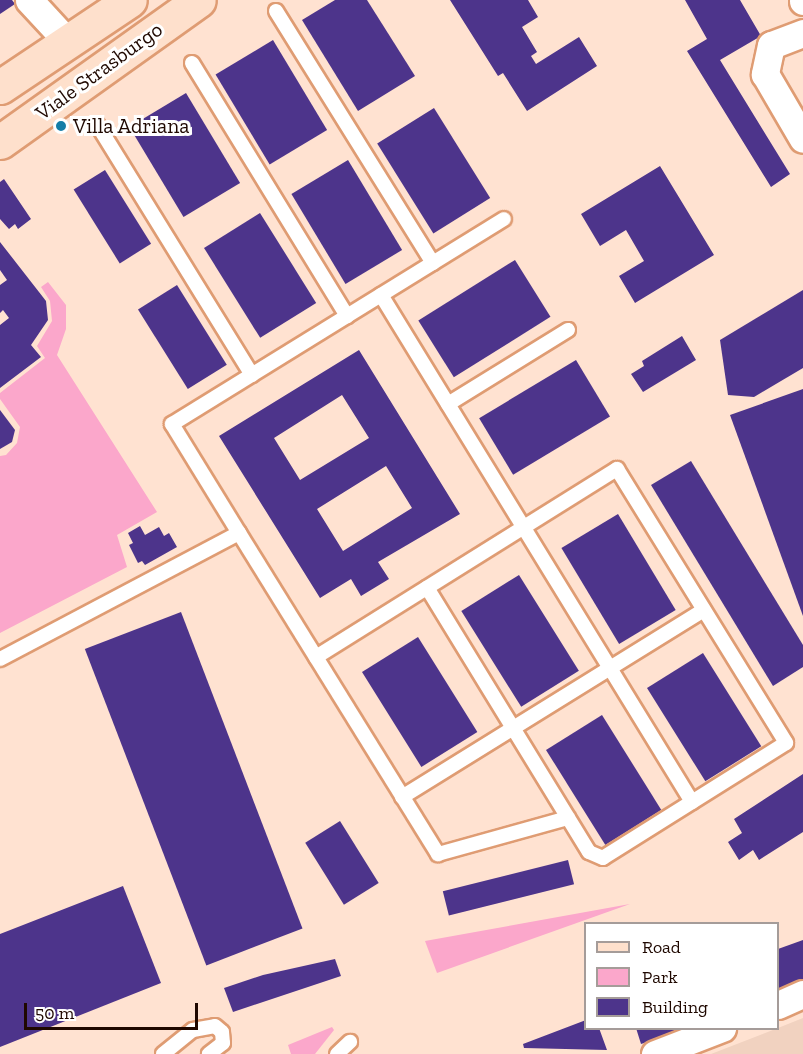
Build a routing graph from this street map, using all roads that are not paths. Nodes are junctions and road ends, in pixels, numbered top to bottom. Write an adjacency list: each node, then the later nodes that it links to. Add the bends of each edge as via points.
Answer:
1 (29, 0): 7 (street)
2 (199, 0): 6 (street, Viale Strasburgo)
3 (126, 2): 6 (street, via 147,12 151,28); 7 (street, Viale Strasburgo)
4 (276, 11): 14 (lane)
5 (803, 33): 11 (street, via 771,45 765,74)
6 (146, 37): 12 (street, Viale Strasburgo)
7 (67, 40): 9 (street, Viale Strasburgo)
8 (192, 63): 16 (lane)
9 (0, 87)
10 (97, 124): 18 (lane)
11 (803, 139)
12 (0, 142)
13 (504, 219): 14 (lane)
14 (433, 263): 15 (lane)
15 (381, 295): 16 (lane); 19 (lane)
16 (347, 316): 18 (lane)
17 (568, 330): 19 (lane)
18 (252, 375): 21 (lane, via 172,424)
19 (448, 404): 20 (lane)
20 (524, 527): 22 (lane); 23 (lane, via 617,469); 26 (lane)
21 (239, 533): 24 (lane); 25 (lane)
22 (427, 588): 24 (lane); 27 (lane)
23 (704, 610): 26 (lane); 29 (lane, via 786,743)
24 (316, 657): 28 (lane)
25 (0, 658)
26 (610, 668): 27 (lane); 29 (lane)
27 (513, 728): 28 (lane); 30 (lane)
28 (402, 797): 30 (lane, via 438,854)
29 (692, 802): 30 (lane, via 603,858 589,852)
30 (568, 818)
31 (803, 994): 32 (street)
32 (779, 1004)
33 (719, 1030): 38 (street)
34 (350, 1042): 37 (lane)
35 (163, 1054): 36 (lane, via 193,1030 215,1026 222,1032 223,1043)
36 (210, 1054)
37 (337, 1054)
38 (655, 1054)

